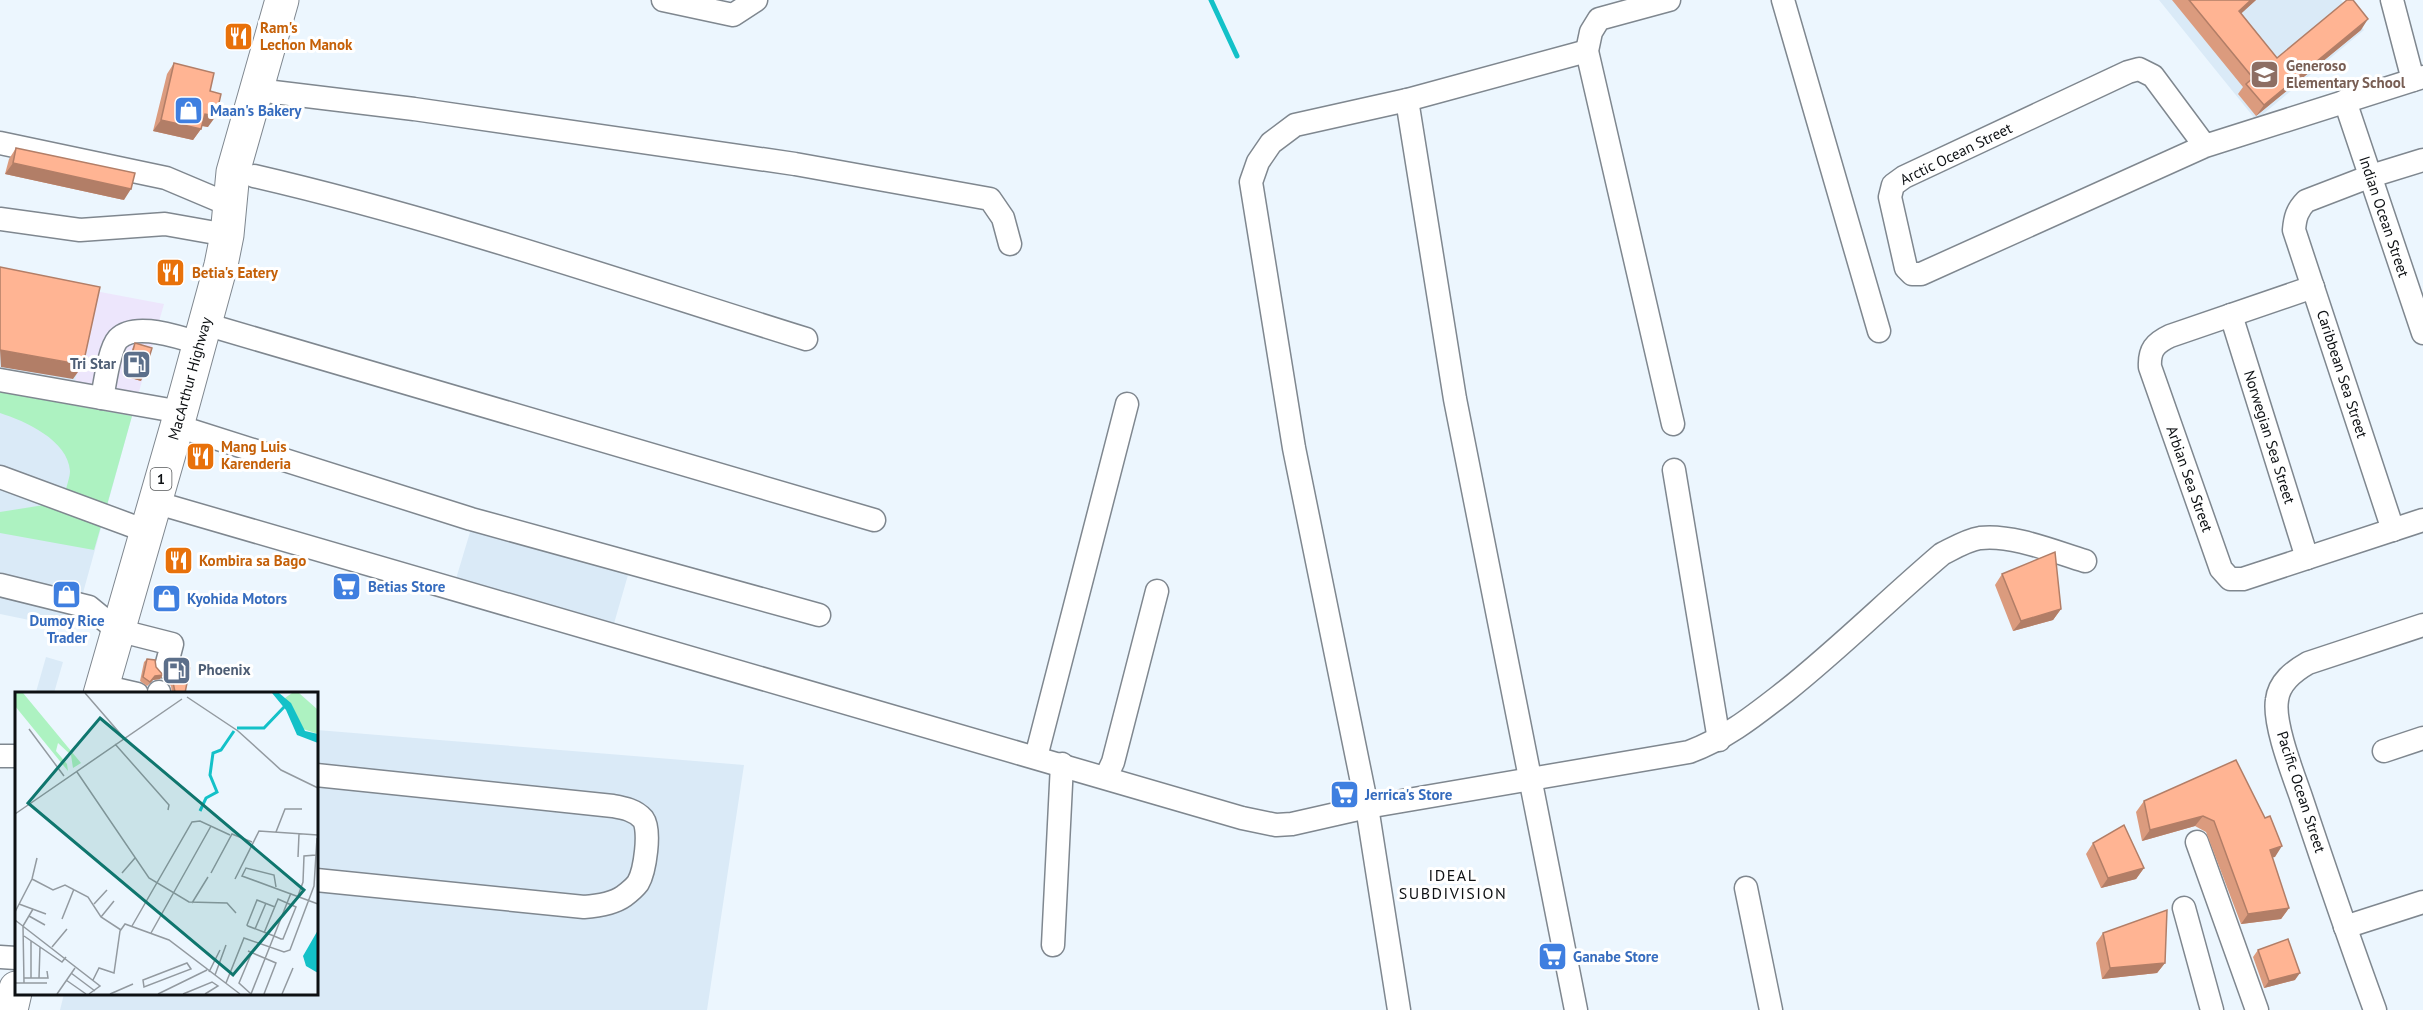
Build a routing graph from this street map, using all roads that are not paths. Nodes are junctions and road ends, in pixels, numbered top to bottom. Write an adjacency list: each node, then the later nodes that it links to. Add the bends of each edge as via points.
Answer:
1 (282, 0): 10 (highway, MacArthur Highway / 1)
2 (304, 0): 10 (highway, MacArthur Highway / 1)
3 (663, 0): 4 (street, via 733,15)
4 (756, 0)
5 (1669, 0): 8 (street, via 1599,19)
6 (1784, 0): 23 (street)
7 (2391, 0): 9 (street)
8 (1587, 51): 11 (street); 31 (street)
9 (2418, 79): 12 (street, Arctic Ocean Street)
10 (267, 91): 16 (highway, MacArthur Highway / 1); 19 (highway, MacArthur Highway / 1, via 233,172); 20 (street, via 783,162 990,199 1003,218)
11 (1407, 100): 55 (street, via 1455,399); 56 (street, via 1295,125 1271,143 1251,182 1294,448)
12 (2345, 100): 14 (street, Arctic Ocean Street); 17 (street, Indian Ocean Street)
13 (0, 143): 19 (street, via 166,178)
14 (2205, 146): 14 (street, Arctic Ocean Street, via 2153,76 2139,69 2128,72 1893,185 1890,197 1906,268 1912,274 1921,274)
15 (2423, 160): 17 (street)
16 (254, 176): 19 (highway, MacArthur Highway / 1); 26 (street, via 521,250)
17 (2371, 176): 21 (street, Caribbean Sea Street, via 2306,201 2299,208 2294,230); 25 (street, Indian Ocean Street)
18 (0, 219): 19 (street, via 80,230)
19 (229, 220): 24 (highway, MacArthur Highway / 1)
20 (1010, 244)
21 (2313, 287): 22 (street, Arbian Sea Street); 37 (street, Caribbean Sea Street)
22 (2231, 315): 38 (street, Norwegian Sea Street); 38 (street, Arbian Sea Street, via 2159,341 2151,349 2150,367 2226,575 2243,579)
23 (1879, 331)
24 (202, 333): 28 (street, via 128,333 113,350); 30 (highway, MacArthur Highway / 1); 35 (street)
25 (2423, 333)
26 (806, 339)
27 (0, 380): 28 (street)
28 (102, 398): 30 (street)
29 (1127, 404): 51 (street)
30 (179, 419): 34 (highway, MacArthur Highway / 1); 42 (street, via 471,519)
31 (1673, 424)
32 (1674, 470): 48 (street)
33 (0, 477): 34 (street)
34 (150, 517): 44 (highway, MacArthur Highway / 1); 51 (street)
35 (874, 520)
36 (2423, 520): 37 (street, Arbian Sea Street)
37 (2393, 530): 38 (street, Arbian Sea Street)
38 (2307, 558)
39 (2085, 561): 48 (street, via 1997,538 1979,538 1960,545 1942,554 1821,663)
40 (0, 585): 44 (street, via 89,607)
41 (1157, 591): 54 (street)
42 (819, 615)
43 (2423, 625): 62 (street, Pacific Ocean Street, via 2308,663 2283,684 2277,700 2285,746)
44 (117, 630): 45 (street, via 172,644); 46 (highway, MacArthur Highway / 1)
45 (166, 667)
46 (101, 690): 47 (street)
47 (134, 692)
48 (1719, 740): 55 (street, via 1689,752)
49 (2422, 743): 50 (street)
50 (2384, 751)
51 (1036, 757): 52 (street)
52 (1062, 765): 54 (street); 63 (street)
53 (318, 775): 58 (street, via 613,806 630,810 643,820 647,831 645,860 638,882 625,896 603,905 584,907)
54 (1106, 777): 56 (street, via 1276,825)
55 (1532, 779): 56 (street); 69 (street)
56 (1367, 807): 68 (street)
57 (2197, 842): 72 (street)
58 (318, 880)
59 (1746, 888): 70 (street)
60 (2423, 902): 62 (street)
61 (2184, 908): 71 (street)
62 (2345, 927): 73 (street, Pacific Ocean Street)
63 (1053, 945)
64 (0, 957): 65 (street)
65 (15, 958)
66 (15, 992): 67 (highway)
67 (10, 1010)
68 (1399, 1010)
69 (1576, 1010)
70 (1771, 1010)
71 (2212, 1010)
72 (2257, 1010)
73 (2375, 1010)

